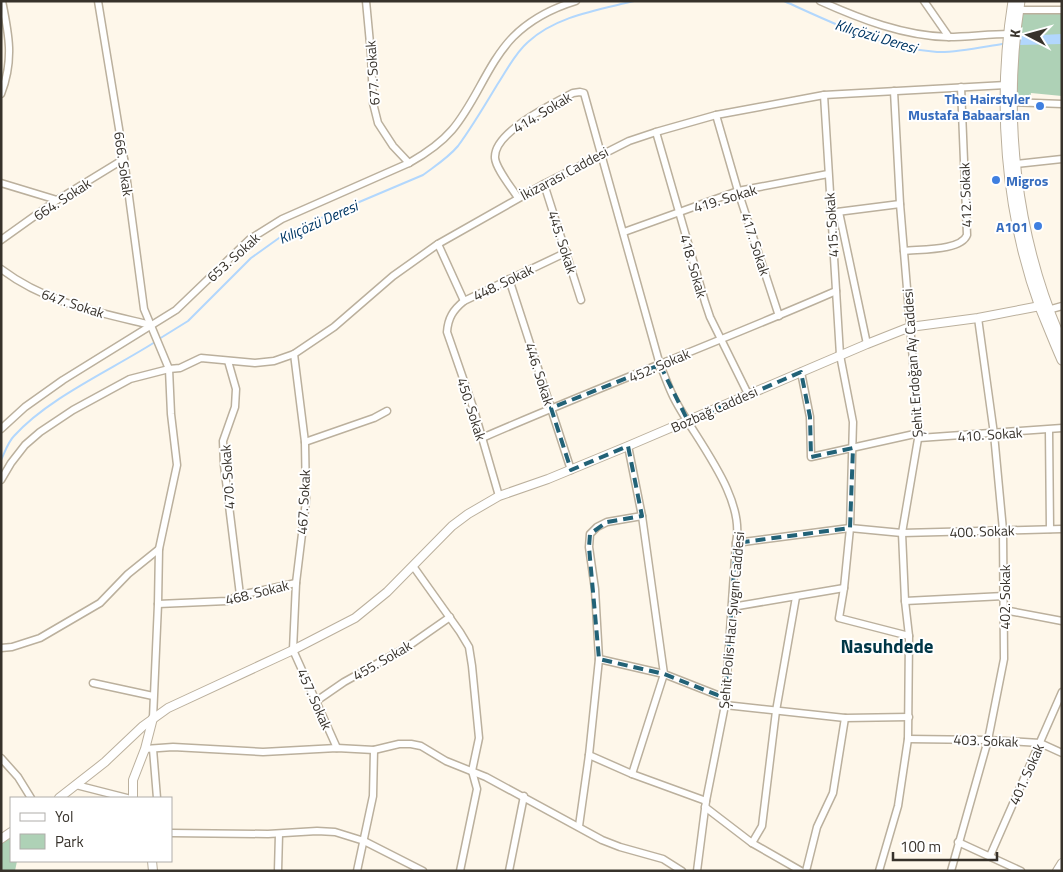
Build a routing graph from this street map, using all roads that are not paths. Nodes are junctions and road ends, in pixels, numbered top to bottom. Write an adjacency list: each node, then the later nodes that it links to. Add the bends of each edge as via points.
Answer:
1 (2, 1): 15 (street, via 9,37 8,68)
2 (98, 1): 23 (street, 666. Sokak)
3 (366, 1): 25 (street, 677. Sokak, via 373,103 378,123)
4 (576, 1): 7 (street, 653. Sokak)
5 (820, 1): 11 (street, via 875,23)
6 (924, 1): 11 (street)
7 (556, 4): 25 (street, 653. Sokak, via 513,37 452,130 427,153)
8 (1016, 5): 9 (street); 10 (main road); 18 (main road)
9 (1062, 10)
10 (1009, 34): 11 (street); 12 (main road)
11 (949, 37)
12 (1006, 85): 13 (street, İkizarası Caddesi); 18 (main road)
13 (961, 87): 14 (street, İkizarası Caddesi); 40 (street, 412. Sokak, via 967,235 957,245)
14 (894, 91): 16 (street, İkizarası Caddesi); 33 (street, Şehit Erdoğan Ay Caddesi)
15 (1, 94)
16 (824, 95): 20 (street, İkizarası Caddesi); 27 (street, 415. Sokak)
17 (586, 100): 22 (street, Şehit Polis Hacı Şıvgın Caddesi); 31 (street, 414. Sokak, via 584,93 573,93 514,127 506,135 496,151 496,164)
18 (1009, 102): 19 (street); 26 (main road); 48 (main road, via 1007,148 1016,214 1027,264)
19 (1062, 104)
20 (716, 115): 21 (street, İkizarası Caddesi); 30 (street, 417. Sokak)
21 (656, 132): 22 (street, İkizarası Caddesi); 34 (street, 418. Sokak)
22 (602, 153): 29 (street, İkizarası Caddesi); 37 (street, Şehit Polis Hacı Şıvgın Caddesi)
23 (124, 159): 32 (street, 664. Sokak); 52 (street, 666. Sokak, via 144,309)
24 (1062, 159): 26 (street)
25 (409, 163): 52 (street, 653. Sokak, via 266,228 250,239 176,310)
26 (1016, 164): 48 (main road, via 1029,248)
27 (828, 174): 30 (street, 419. Sokak); 36 (street, 415. Sokak)
28 (1, 183): 32 (street)
29 (544, 184): 31 (street, İkizarası Caddesi); 41 (street, 445. Sokak)
30 (738, 191): 34 (street, 419. Sokak); 49 (street, 417. Sokak)
31 (518, 198): 39 (street, İkizarası Caddesi)
32 (57, 200): 38 (street, 664. Sokak)
33 (900, 204): 35 (street); 40 (street, Şehit Erdoğan Ay Caddesi)
34 (678, 212): 37 (street, 419. Sokak); 54 (street, 418. Sokak, via 705,302)
35 (840, 212): 36 (street); 56 (street)
36 (830, 213): 44 (street, 415. Sokak)
37 (624, 232): 61 (street, Şehit Polis Hacı Şıvgın Caddesi)
38 (1, 240)
39 (438, 244): 46 (street); 57 (street, İkizarası Caddesi, via 393,276 334,327)
40 (904, 251): 53 (street, Şehit Erdoğan Ay Caddesi)
41 (567, 252): 43 (street, 448. Sokak); 45 (street, 445. Sokak)
42 (1, 269): 52 (street, 647. Sokak, via 25,286 48,296)
43 (509, 279): 46 (street, 448. Sokak); 65 (street, 446. Sokak)
44 (836, 291): 49 (street, 452. Sokak); 58 (street, 415. Sokak)
45 (582, 300)
46 (464, 301): 51 (street, 448. Sokak)
47 (1062, 306): 48 (street)
48 (1044, 308): 50 (street, Bozbağ Caddesi); 55 (main road); 59 (main road)
49 (779, 316): 54 (street, 452. Sokak)
50 (978, 318): 53 (street, Bozbağ Caddesi); 71 (street, 402. Sokak)
51 (448, 322): 73 (street, 450. Sokak, via 447,332)
52 (151, 325): 62 (street, 666. Sokak); 69 (street, 653. Sokak, via 70,375 25,407)
53 (910, 327): 56 (street, Bozbağ Caddesi); 72 (street, Şehit Erdoğan Ay Caddesi)
54 (721, 338): 61 (street, 452. Sokak); 64 (street, 418. Sokak)
55 (1062, 342)
56 (867, 344): 58 (street, Bozbağ Caddesi)
57 (294, 354): 60 (street, İkizarası Caddesi, via 264,363); 74 (street, 467. Sokak)
58 (840, 355): 63 (street, Bozbağ Caddesi); 76 (street, 415. Sokak, via 853,422)
59 (1062, 360)
60 (228, 361): 62 (street, İkizarası Caddesi, via 201,358 187,366); 91 (street, 470. Sokak, via 236,389 235,407 223,441 224,465)
61 (660, 365): 65 (street, 452. Sokak); 67 (street, Şehit Polis Hacı Şıvgın Caddesi)
62 (169, 369): 78 (street, İkizarası Caddesi, via 130,379 72,410 26,445); 87 (street, 666. Sokak, via 177,465)
63 (801, 372): 64 (street, Bozbağ Caddesi); 76 (street, 410. Sokak, via 810,417 810,457)
64 (748, 394): 67 (street, Bozbağ Caddesi)
65 (551, 408): 73 (street, 452. Sokak); 77 (street, 446. Sokak)
66 (387, 411): 74 (street)
67 (688, 421): 75 (street, Bozbağ Caddesi); 86 (street, Şehit Polis Hacı Şıvgın Caddesi, via 730,495 738,523)
68 (1062, 428): 70 (street, 410. Sokak)
69 (1, 429)
70 (1049, 430): 71 (street, 410. Sokak); 82 (street)
71 (994, 434): 72 (street, 410. Sokak); 84 (street, 402. Sokak)
72 (919, 436): 76 (street, 410. Sokak); 85 (street, Şehit Erdoğan Ay Caddesi)
73 (482, 438): 79 (street, 450. Sokak)
74 (305, 442): 89 (street, 467. Sokak, via 306,501)
75 (628, 446): 77 (street, Bozbağ Caddesi); 80 (street)
76 (853, 448): 81 (street, 415. Sokak)
77 (571, 470): 79 (street, Bozbağ Caddesi)
78 (1, 480)
79 (499, 496): 88 (street, Bozbağ Caddesi, via 459,520)
80 (642, 516): 103 (street, via 607,522 590,534); 104 (street)
81 (850, 528): 85 (street, 400. Sokak); 86 (street, 400. Sokak); 90 (street, 415. Sokak)
82 (1050, 529): 83 (street, 400. Sokak); 84 (street, 400. Sokak)
83 (1062, 529)
84 (1003, 530): 85 (street, 400. Sokak); 92 (street, 402. Sokak)
85 (902, 533): 94 (street, Şehit Erdoğan Ay Caddesi)
86 (736, 543): 96 (street, Şehit Polis Hacı Şıvgın Caddesi)
87 (159, 549): 95 (street, 666. Sokak); 101 (street, via 100,603 40,638)
88 (413, 566): 98 (street); 102 (street, Bozbağ Caddesi, via 355,618)
89 (296, 583): 91 (street, 468. Sokak); 102 (street, 467. Sokak)
90 (844, 588): 93 (street); 100 (street, 415. Sokak, via 839,618)
91 (240, 596): 95 (street, 468. Sokak, via 227,601)
92 (1004, 596): 94 (street); 97 (street, 402. Sokak)
93 (796, 597): 96 (street); 111 (street)
94 (905, 601): 100 (street, Şehit Erdoğan Ay Caddesi)
95 (158, 604): 107 (street, 666. Sokak)
96 (732, 607): 108 (street, Şehit Polis Hacı Şıvgın Caddesi)
97 (1004, 610): 99 (street); 116 (street, 402. Sokak, via 1004,660)
98 (450, 617): 109 (street, 455. Sokak); 124 (street, via 469,647 472,666 479,738)
99 (1062, 621)
100 (909, 636): 112 (street, Şehit Erdoğan Ay Caddesi)
101 (1, 648)
102 (293, 650): 109 (street, 457. Sokak); 113 (street, Bozbağ Caddesi)
103 (599, 659): 104 (street); 122 (street)
104 (664, 674): 108 (street); 125 (street)
105 (93, 683): 107 (street)
106 (1062, 692): 117 (street, 401. Sokak)
107 (153, 696): 113 (street, 666. Sokak)
108 (726, 698): 110 (street, Şehit Polis Hacı Şıvgın Caddesi)
109 (315, 702): 119 (street, 457. Sokak)
110 (725, 705): 111 (street); 133 (street, Şehit Polis Hacı Şıvgın Caddesi)
111 (776, 711): 114 (street); 139 (street, via 762,826)
112 (909, 717): 114 (street); 115 (street, Şehit Erdoğan Ay Caddesi)
113 (153, 718): 118 (street); 126 (street, Bozbağ Caddesi)
114 (845, 718): 150 (street, via 833,793 817,827)
115 (908, 739): 116 (street, 403. Sokak); 151 (street, Şehit Erdoğan Ay Caddesi, via 898,806)
116 (988, 740): 117 (street, 403. Sokak); 138 (street, 402. Sokak)
117 (1040, 742): 121 (street, 403. Sokak); 140 (street, 401. Sokak)
118 (149, 748): 119 (street, via 264,752); 131 (street, via 133,780); 132 (street)
119 (337, 748): 120 (street)
120 (374, 750): 124 (street, via 399,744 421,746); 137 (street, via 373,796)
121 (1062, 753)
122 (589, 754): 125 (street); 134 (street)
123 (1, 758): 128 (street, via 18,777)
124 (472, 771): 127 (street); 145 (street, via 477,789)
125 (632, 774): 133 (street)
126 (76, 786): 129 (street, Bozbağ Caddesi); 130 (street)
127 (524, 796): 134 (street); 146 (street)
128 (29, 797)
129 (60, 797)
130 (123, 797)
131 (133, 797)
132 (157, 797)
133 (705, 804): 139 (street); 148 (street, Şehit Polis Hacı Şıvgın Caddesi)
134 (579, 826): 147 (street, via 602,840 663,859)
135 (172, 833): 136 (street)
136 (279, 834): 137 (street, via 335,832); 142 (street)
137 (364, 841): 143 (street); 144 (street)
138 (958, 842): 140 (street); 152 (street, 402. Sokak)
139 (752, 843): 149 (street)
140 (990, 856): 153 (street)
141 (1062, 863): 154 (street)
142 (278, 871)
143 (357, 871)
144 (423, 871)
145 (460, 871)
146 (509, 871)
147 (682, 871)
148 (697, 871)
149 (801, 871)
150 (806, 871)
151 (878, 871)
152 (950, 871)
153 (1021, 871)
154 (1057, 871)

